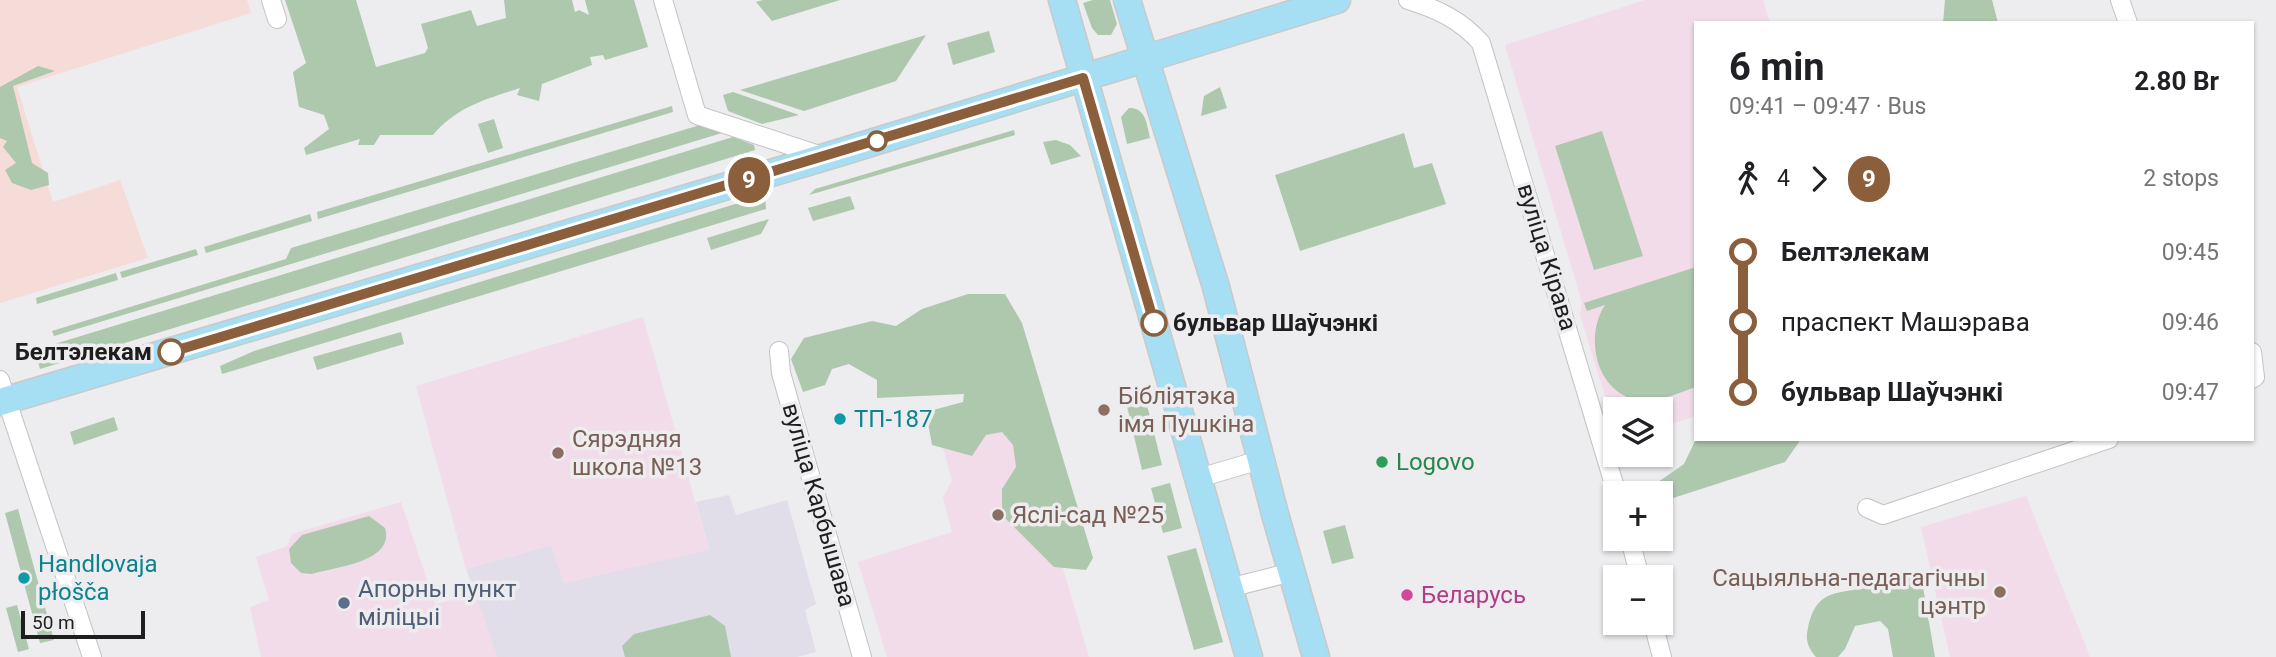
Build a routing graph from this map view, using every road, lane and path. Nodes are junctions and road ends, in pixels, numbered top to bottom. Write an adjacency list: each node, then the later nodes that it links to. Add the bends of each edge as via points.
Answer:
1 (271, 0): 8 (street)
2 (663, 0): 12 (street, via 697,115)
3 (1062, 0): 11 (main road)
4 (1127, 0): 10 (main road)
5 (1337, 0): 10 (main road)
6 (1408, 0): 18 (street, вуліца Кірава, via 1466,26 1481,43)
7 (2120, 0): 9 (street)
8 (277, 19)
9 (2127, 21)
10 (1146, 59): 11 (main road); 16 (main road, via 1216,287)
11 (1083, 78): 12 (main road); 17 (main road)
12 (825, 157): 14 (main road)
13 (779, 351): 24 (street, вуліца Карбышава, via 781,373)
14 (2, 394): 23 (street)
15 (2103, 441): 19 (street, via 1882,515)
16 (1260, 460): 17 (street); 20 (main road)
17 (1199, 478): 21 (main road)
18 (1613, 481)
19 (1867, 508)
20 (1292, 572): 21 (street); 26 (main road)
21 (1229, 588): 25 (main road)
22 (1656, 635): 27 (street)
23 (92, 657)
24 (862, 657)
25 (1249, 657)
26 (1316, 657)
27 (1662, 657)

